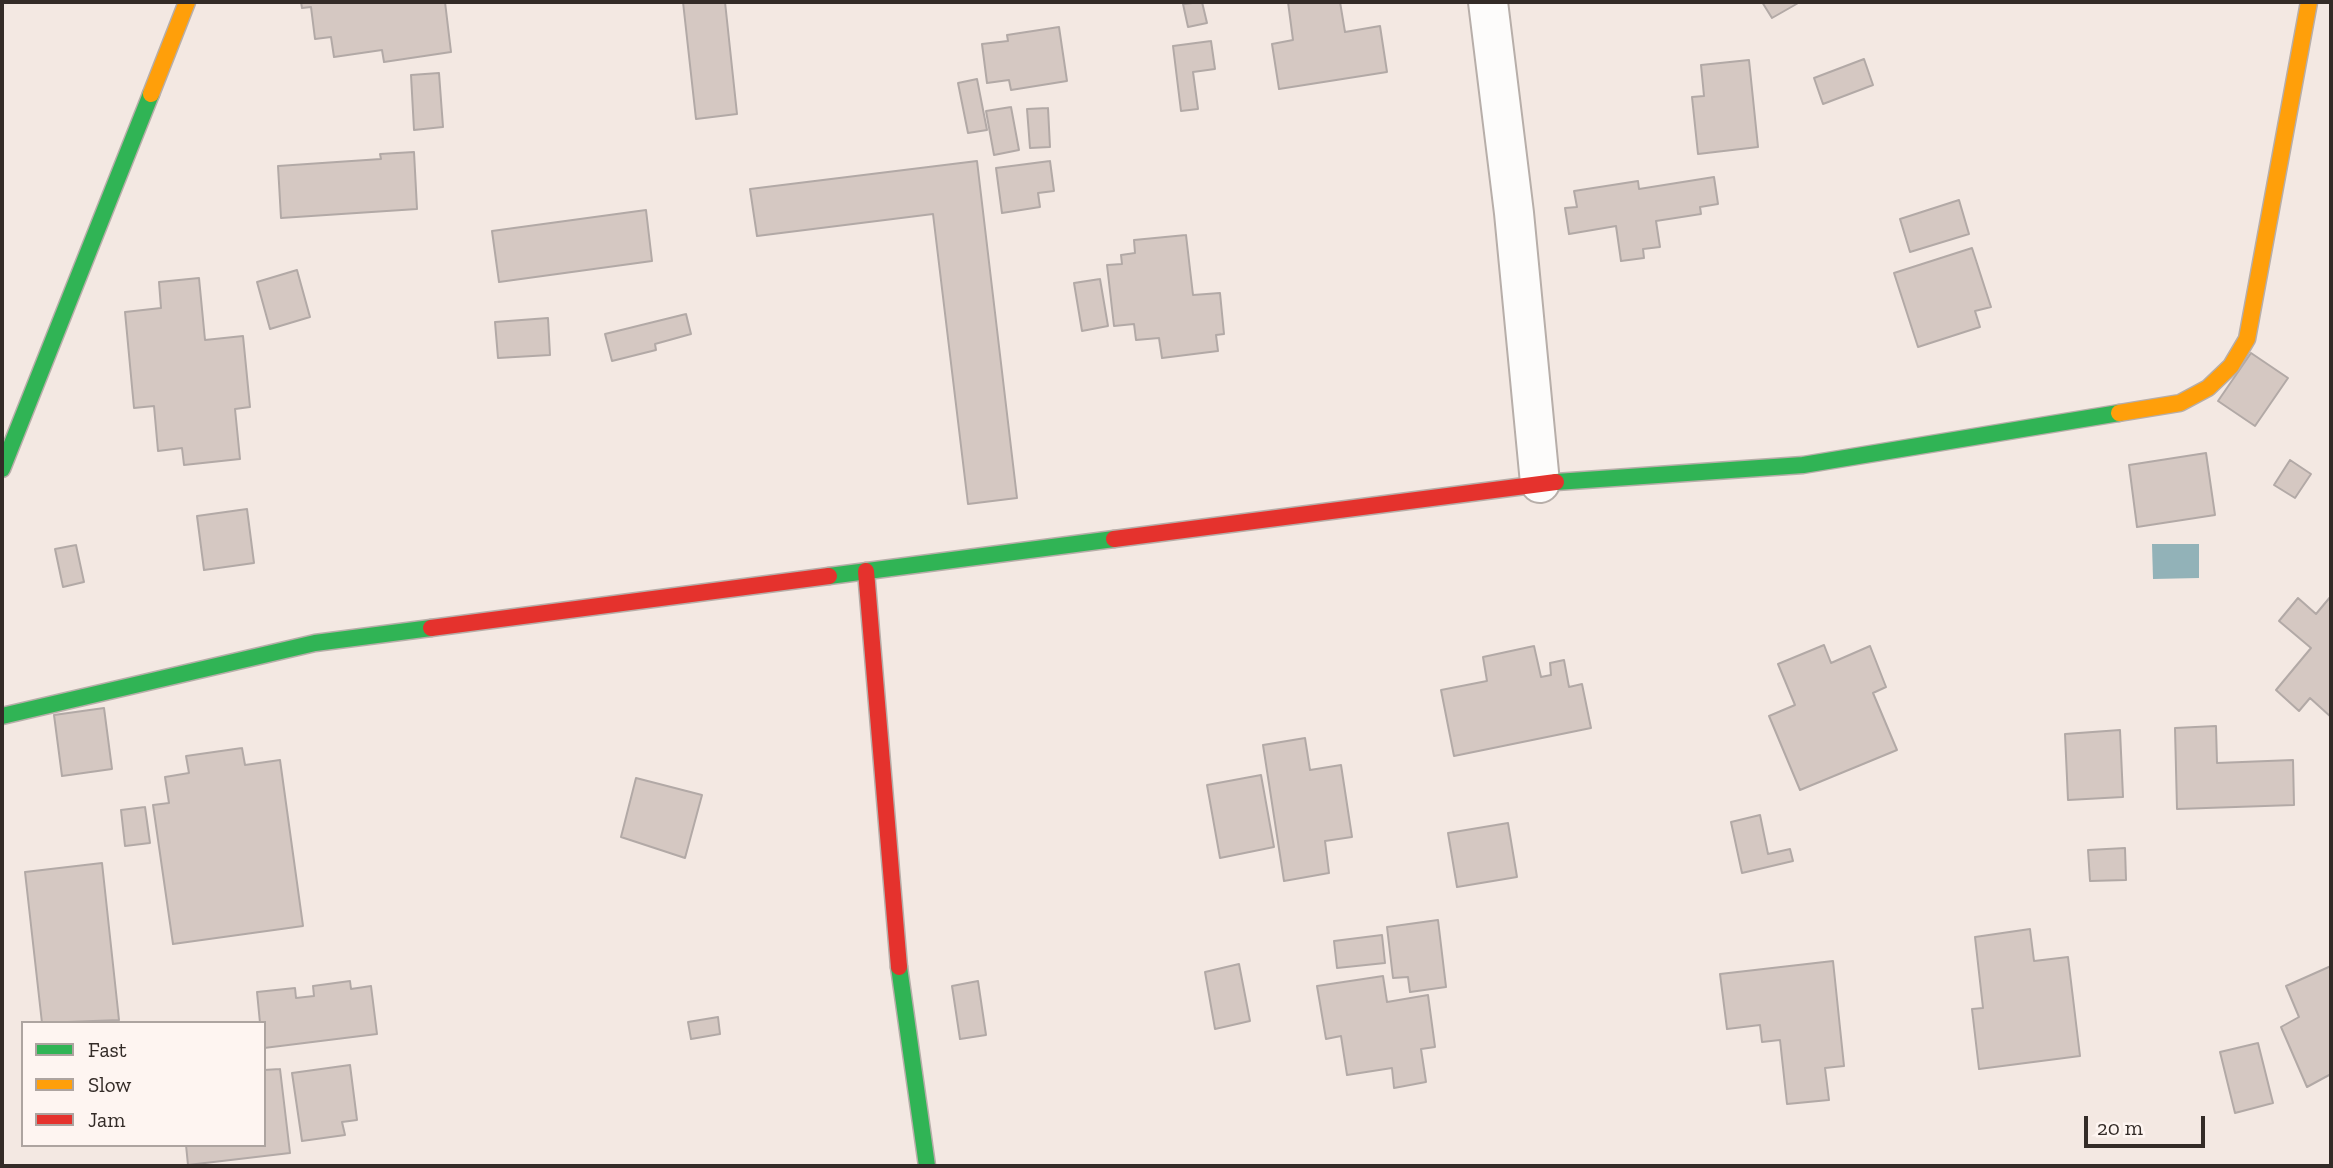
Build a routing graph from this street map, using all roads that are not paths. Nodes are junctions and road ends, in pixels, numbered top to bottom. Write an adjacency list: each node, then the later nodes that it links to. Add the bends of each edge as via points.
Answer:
1 (187, 2): 4 (street)
2 (1488, 2): 5 (street)
3 (2309, 2): 5 (street, via 2255,309 2247,339 2231,366 2208,388 2180,403 2149,409 1803,465)
4 (2, 469)
5 (1540, 483): 6 (street)
6 (866, 571): 7 (street, via 316,643); 8 (street, via 898,962)
7 (2, 716)
8 (927, 1166)

